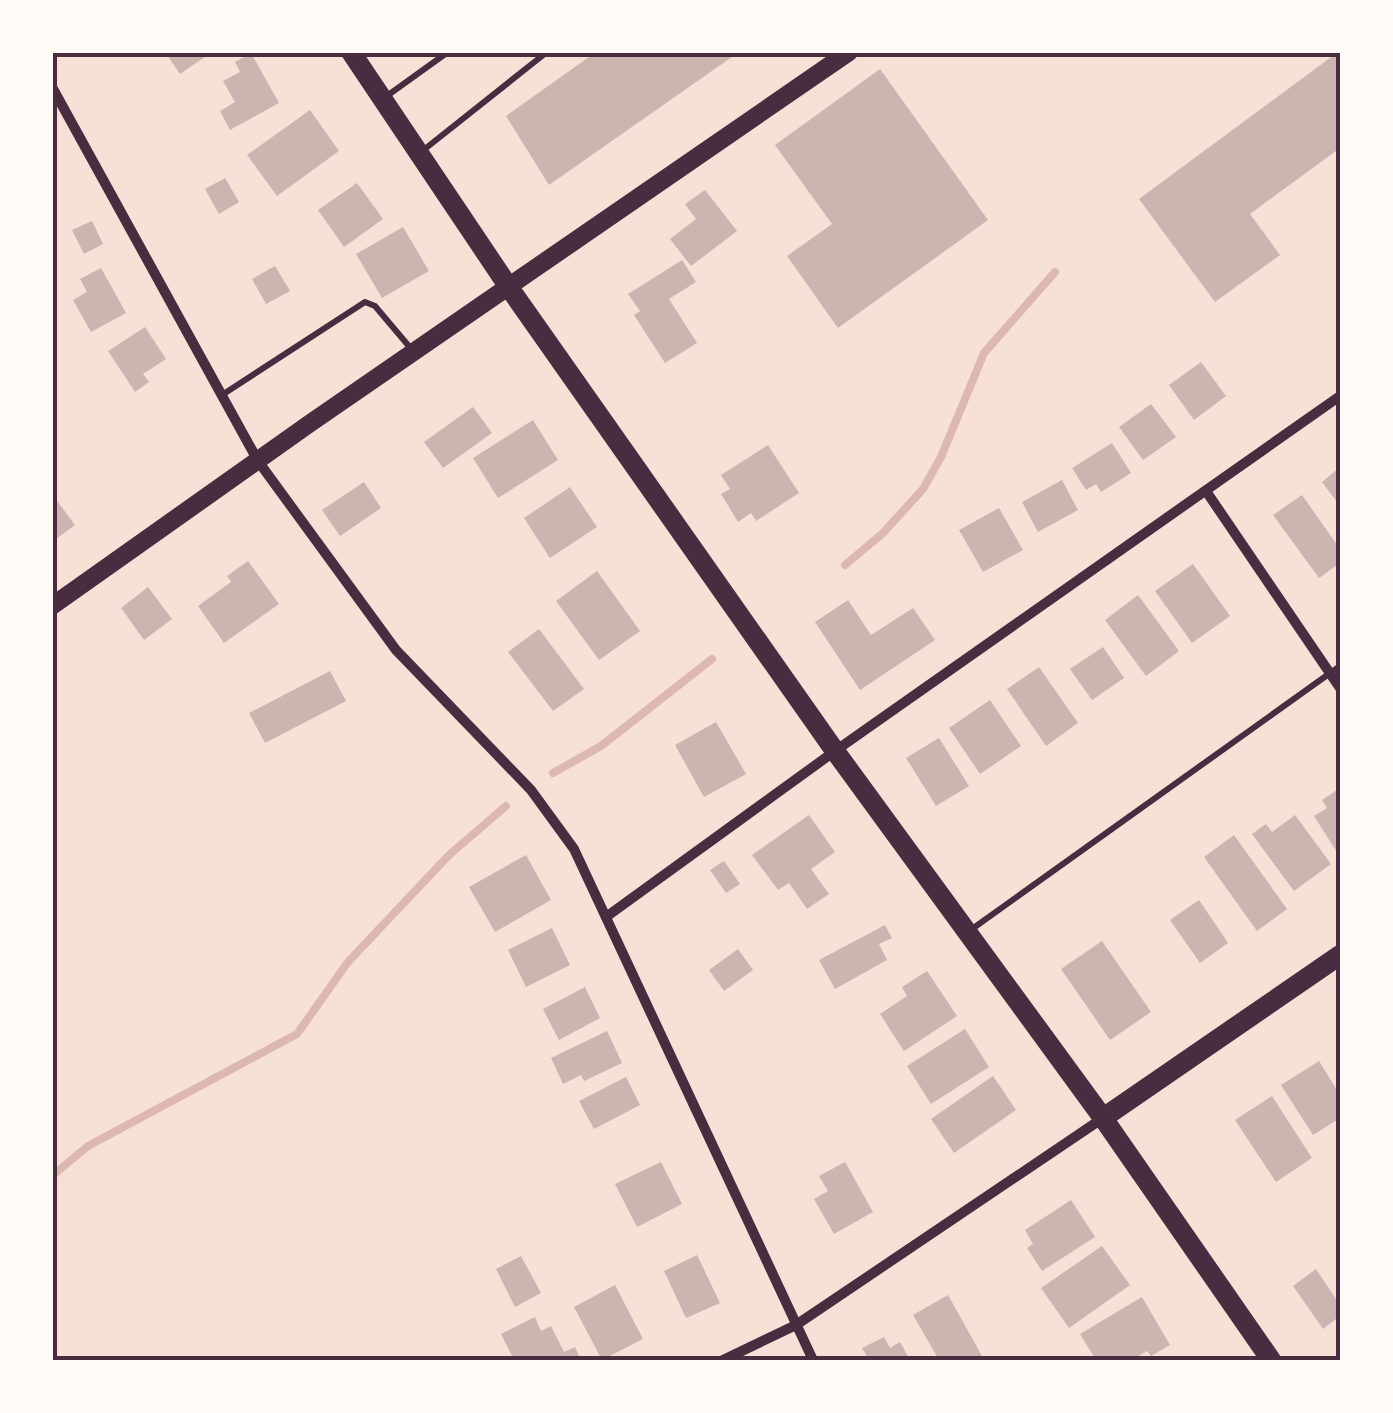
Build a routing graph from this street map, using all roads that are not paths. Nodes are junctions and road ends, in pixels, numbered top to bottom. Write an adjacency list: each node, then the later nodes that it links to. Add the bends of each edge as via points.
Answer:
1 (351, 52): 6 (main road)
2 (448, 52): 6 (lane)
3 (548, 52): 7 (lane)
4 (848, 52): 8 (street)
5 (52, 87): 10 (street)
6 (384, 99): 7 (main road)
7 (420, 152): 8 (main road)
8 (508, 286): 9 (street); 17 (main road)
9 (413, 352): 10 (lane, via 365,302); 12 (street)
10 (222, 395): 12 (street)
11 (1340, 396): 13 (street)
12 (258, 461): 14 (street); 18 (street, via 396,650 531,790 574,848)
13 (1206, 491): 15 (street); 17 (street)
14 (52, 606)
15 (1335, 670): 16 (street); 19 (lane)
16 (1340, 688)
17 (835, 751): 18 (street); 19 (main road)
18 (606, 917): 22 (street)
19 (967, 932): 21 (main road)
20 (1340, 955): 21 (main road)
21 (1103, 1118): 22 (street); 25 (main road)
22 (796, 1325): 23 (street); 24 (street)
23 (723, 1360)
24 (813, 1360)
25 (1271, 1360)

